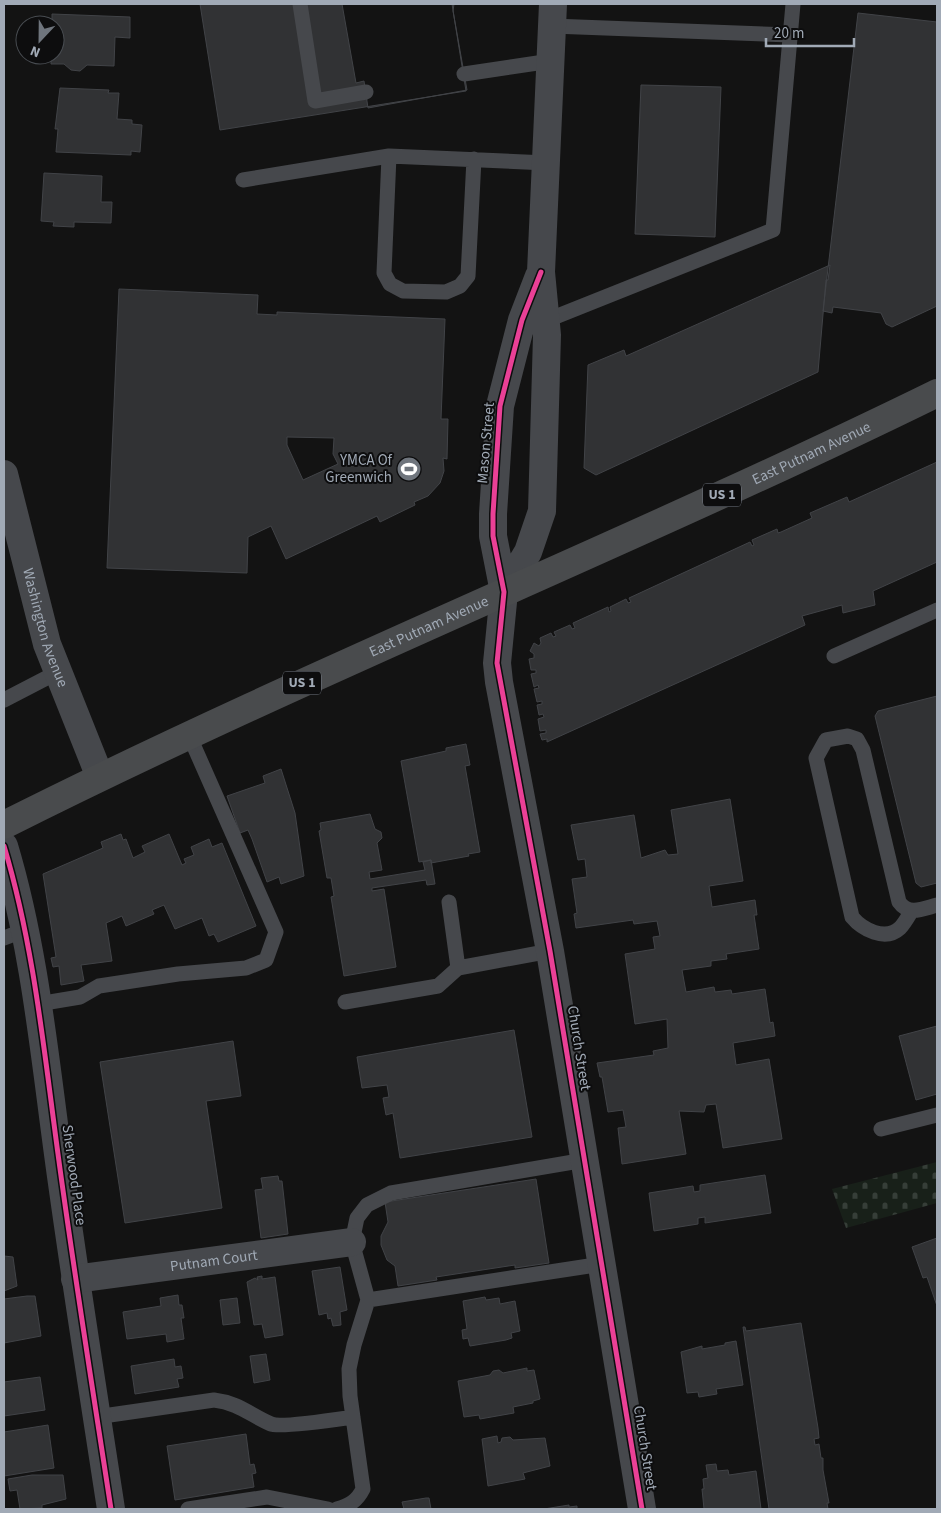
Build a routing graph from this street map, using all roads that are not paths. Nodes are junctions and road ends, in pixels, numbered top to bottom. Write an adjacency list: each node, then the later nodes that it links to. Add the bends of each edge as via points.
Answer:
1 (300, 4): 7 (lane, via 315,100)
2 (793, 4): 4 (lane)
3 (553, 15): 4 (lane); 5 (street, Mason Street)
4 (791, 36): 13 (lane, via 773,230)
5 (551, 61): 6 (lane); 10 (street, Mason Street)
6 (464, 74)
7 (366, 92)
8 (389, 156): 9 (lane); 9 (lane, via 384,273 390,284 403,291 446,292 460,286 468,276); 11 (lane)
9 (474, 159): 10 (lane)
10 (547, 163): 12 (street, Mason Street)
11 (243, 180)
12 (541, 272): 13 (street, Mason Street); 16 (street, Mason Street, via 522,320 500,406 493,536)
13 (545, 320): 16 (street, Mason Street, via 542,511 528,552)
14 (937, 394): 16 (main road, East Putnam Avenue / US 1, via 698,507)
15 (5, 482): 19 (street, Washington Avenue, via 46,644)
16 (504, 592): 21 (main road, East Putnam Avenue / US 1); 29 (street, Church Street, via 497,663 499,682)
17 (937, 610): 18 (lane)
18 (834, 656)
19 (58, 672): 20 (lane); 22 (street, Washington Avenue)
20 (4, 700)
21 (189, 735): 22 (main road, East Putnam Avenue / US 1); 32 (lane, via 276,932 266,960 246,968 99,986 80,997)
22 (100, 777): 23 (main road, East Putnam Avenue / US 1)
23 (4, 825)
24 (4, 846): 28 (street, Sherwood Place, via 14,880)
25 (449, 902): 30 (lane)
26 (937, 905): 27 (lane)
27 (911, 912): 27 (lane, via 899,929 889,934 872,932 852,917 816,758 826,740 848,736 857,739 863,750 899,902)
28 (14, 934): 32 (street, Sherwood Place)
29 (550, 951): 30 (lane); 35 (street, Church Street)
30 (458, 968): 31 (lane, via 438,986)
31 (345, 1002)
32 (38, 1004): 38 (street, Sherwood Place)
33 (937, 1115): 34 (lane)
34 (881, 1129)
35 (585, 1160): 36 (lane, via 391,1193 367,1205 357,1218); 37 (street, Church Street)
36 (352, 1242): 38 (street, Putnam Court); 39 (lane)
37 (602, 1264): 39 (lane); 46 (street, Church Street)
38 (75, 1279): 40 (street, Sherwood Place)
39 (368, 1300): 41 (lane, via 349,1369)
40 (96, 1417): 41 (lane, via 214,1400 245,1408 273,1425); 42 (street, Sherwood Place)
41 (353, 1417): 45 (lane, via 363,1489 359,1498)
42 (110, 1509)
43 (188, 1509): 44 (lane, via 267,1497)
44 (328, 1509)
45 (337, 1509)
46 (642, 1509)

